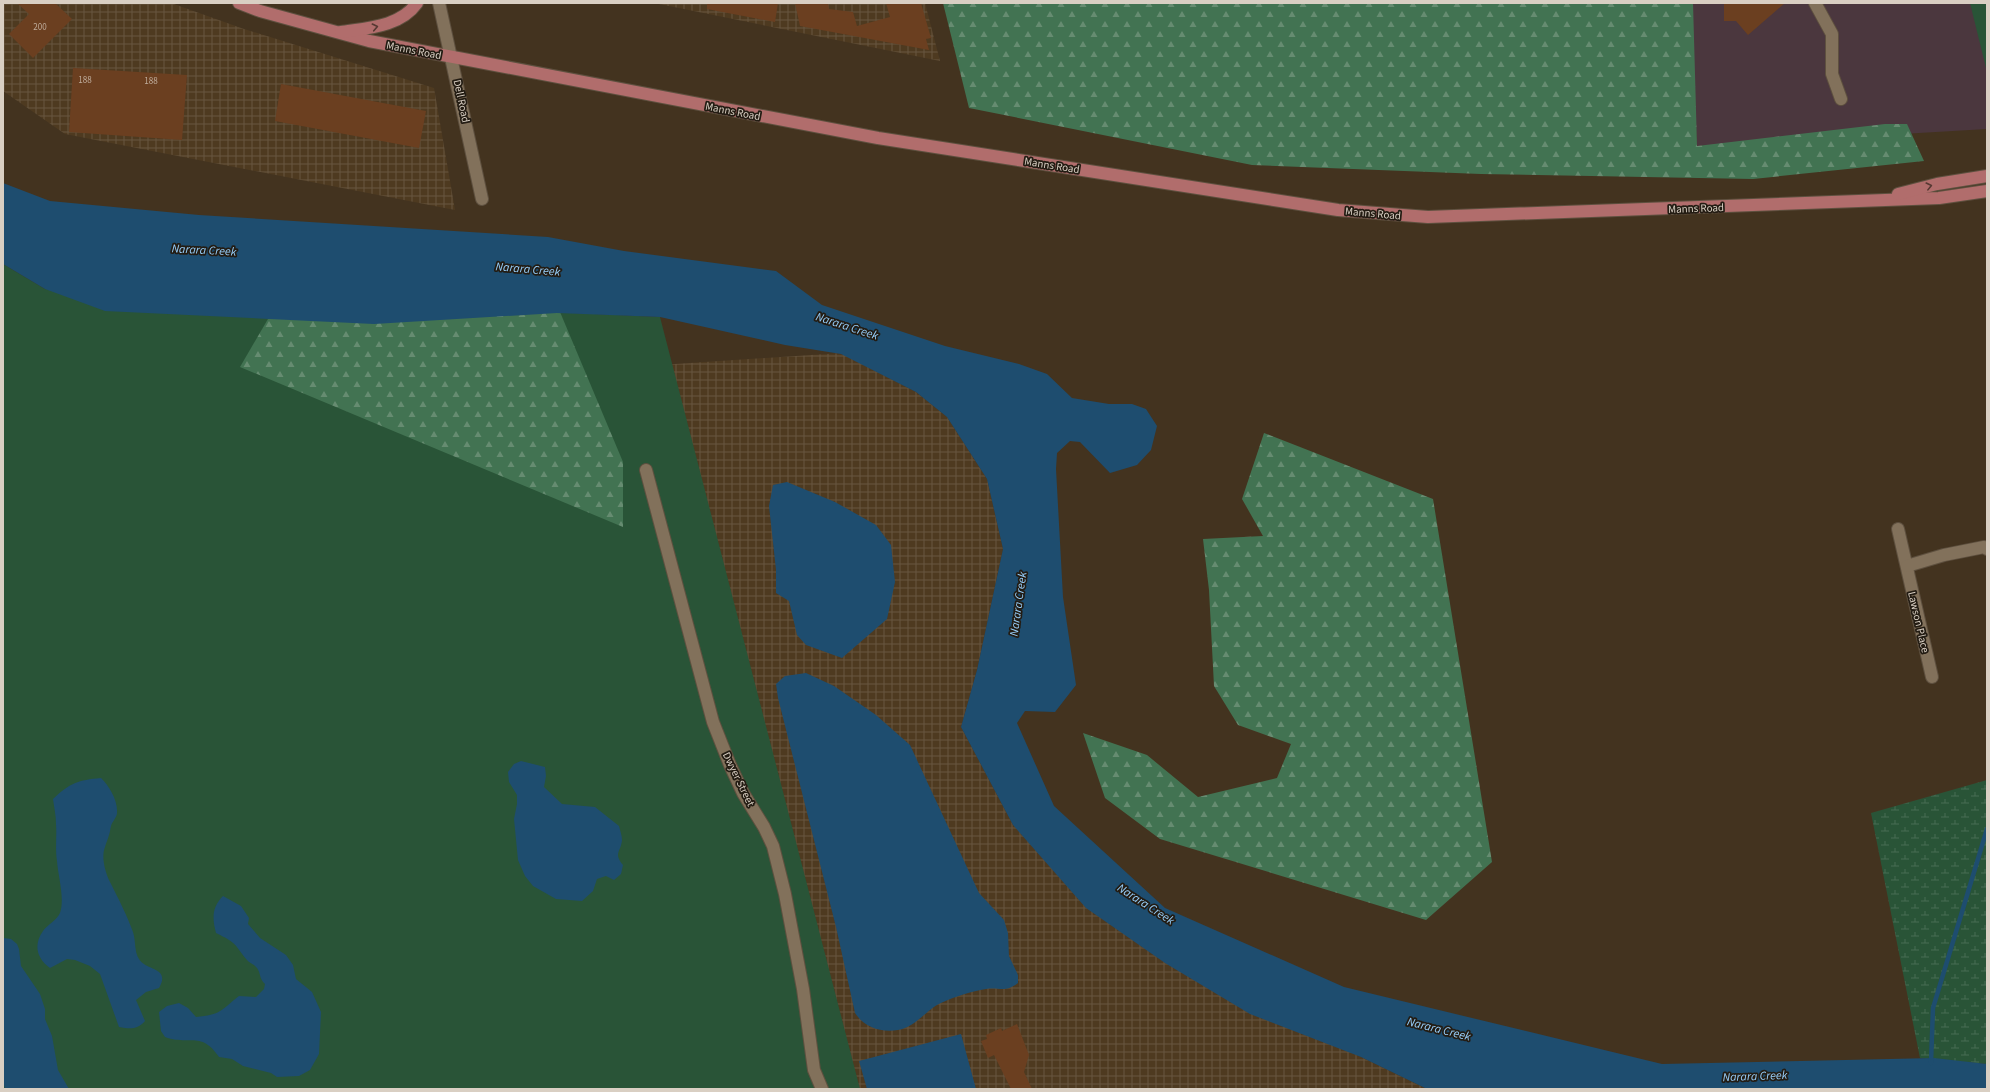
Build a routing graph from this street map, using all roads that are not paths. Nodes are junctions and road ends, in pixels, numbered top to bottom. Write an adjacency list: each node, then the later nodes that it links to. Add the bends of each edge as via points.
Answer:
1 (239, 3): 5 (main road, Manns Road)
2 (416, 3): 5 (main road, one-way to 2, via 377,27 401,18)
3 (439, 3): 6 (street, Dell Road)
4 (1815, 3): 7 (street, via 1832,34 1832,74)
5 (336, 32): 6 (main road, Manns Road)
6 (452, 58): 10 (main road, Manns Road, via 878,138 1338,210 1428,217); 11 (street, Dell Road)
7 (1841, 99)
8 (1987, 176): 10 (main road, Manns Road, one-way to 8, via 1937,184)
9 (1987, 191): 10 (main road, Manns Road, via 1939,198)
10 (1878, 199)
11 (482, 200)
12 (646, 470): 17 (street, Dwyer Street, via 713,722 740,786 774,846 803,990 814,1070)
13 (1898, 529): 15 (street, Lawson Place)
14 (1987, 549): 15 (street, via 1984,547)
15 (1907, 566): 16 (street, Lawson Place)
16 (1932, 677)
17 (822, 1089)

